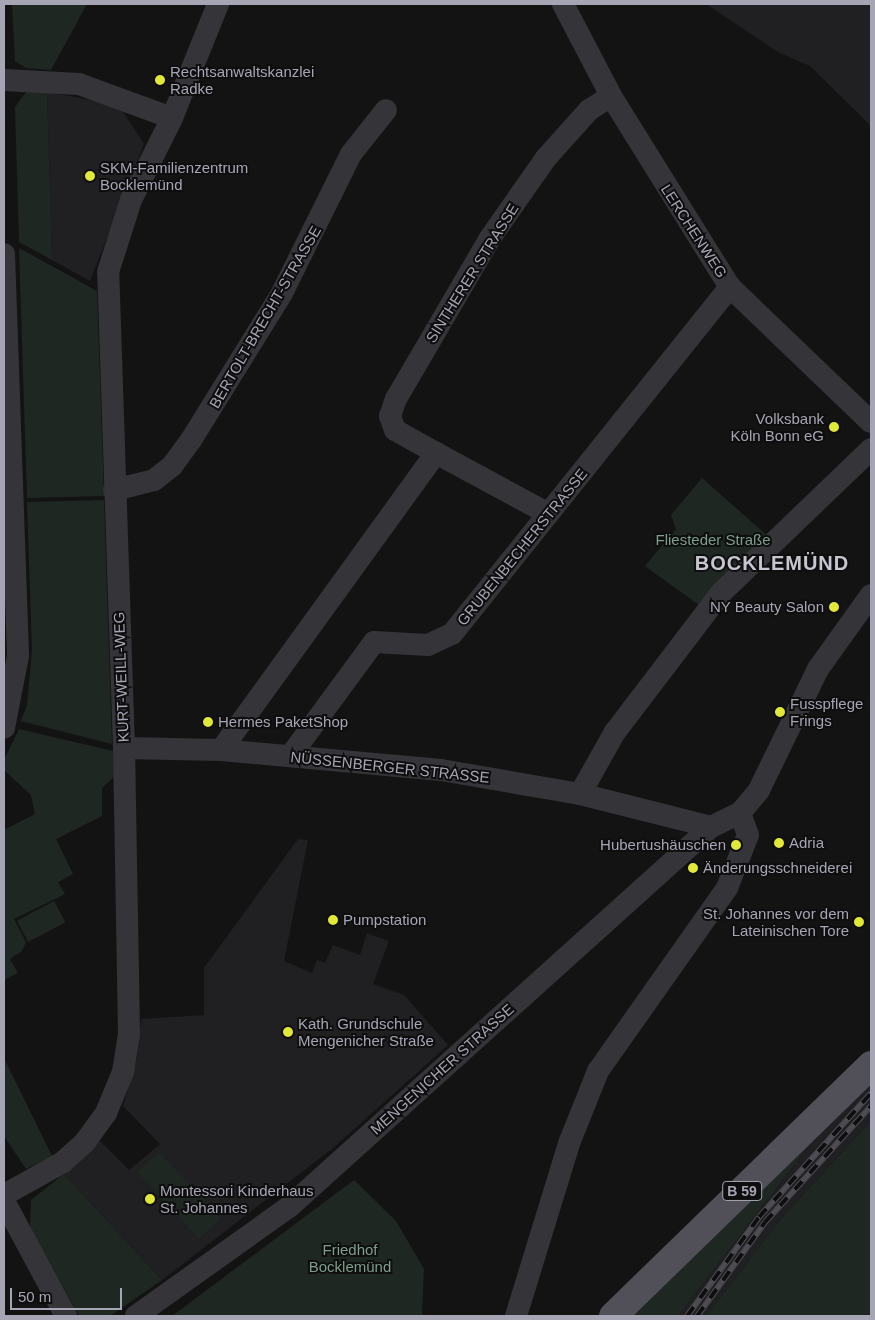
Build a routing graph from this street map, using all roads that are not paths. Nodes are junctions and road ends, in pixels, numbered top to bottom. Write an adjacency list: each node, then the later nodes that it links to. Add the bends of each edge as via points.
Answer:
1 (218, 4): 6 (street, KURT-WEILL-WEG)
2 (563, 4): 4 (street, LERCHENWEG)
3 (4, 80): 6 (street, via 80,84)
4 (611, 96): 8 (street, LERCHENWEG); 11 (street, SINTHERER STRASSE, via 589,110 546,158 490,238 396,399 390,416 395,430)
5 (386, 110): 12 (street, BERTOLT-BRECHT-STRASSE, via 351,154 282,293 191,440 172,466 154,480)
6 (172, 118): 12 (street, KURT-WEILL-WEG, via 131,200 108,272)
7 (4, 254): 15 (street, via 18,656)
8 (730, 287): 9 (street, LERCHENWEG); 13 (street, GRUBENBECHERSTRASSE)
9 (871, 422)
10 (871, 449): 19 (street, via 721,593 615,732)
11 (436, 453): 13 (street, SINTHERER STRASSE); 17 (street)
12 (114, 490): 16 (street, KURT-WEILL-WEG)
13 (549, 514): 18 (street, GRUBENBECHERSTRASSE, via 452,634 428,645 374,642)
14 (871, 595): 20 (street, via 818,669 759,790)
15 (4, 728)
16 (124, 748): 17 (street, NÜSSENBERGER STRASSE); 23 (street, KURT-WEILL-WEG, via 129,1032 123,1072 106,1112 85,1142 62,1162)
17 (221, 750): 18 (street, NÜSSENBERGER STRASSE)
18 (292, 755): 19 (street, NÜSSENBERGER STRASSE, via 441,770)
19 (580, 794): 21 (street, NÜSSENBERGER STRASSE)
20 (740, 813): 21 (street, MENGENICHER STRASSE); 27 (street, via 748,835 727,888 598,1071 570,1141)
21 (711, 827): 26 (street, MENGENICHER STRASSE, via 288,1207)
22 (871, 1065): 28 (main road, B 59)
23 (4, 1195)
24 (4, 1202): 25 (street)
25 (66, 1316)
26 (136, 1316)
27 (516, 1316)
28 (613, 1316)

